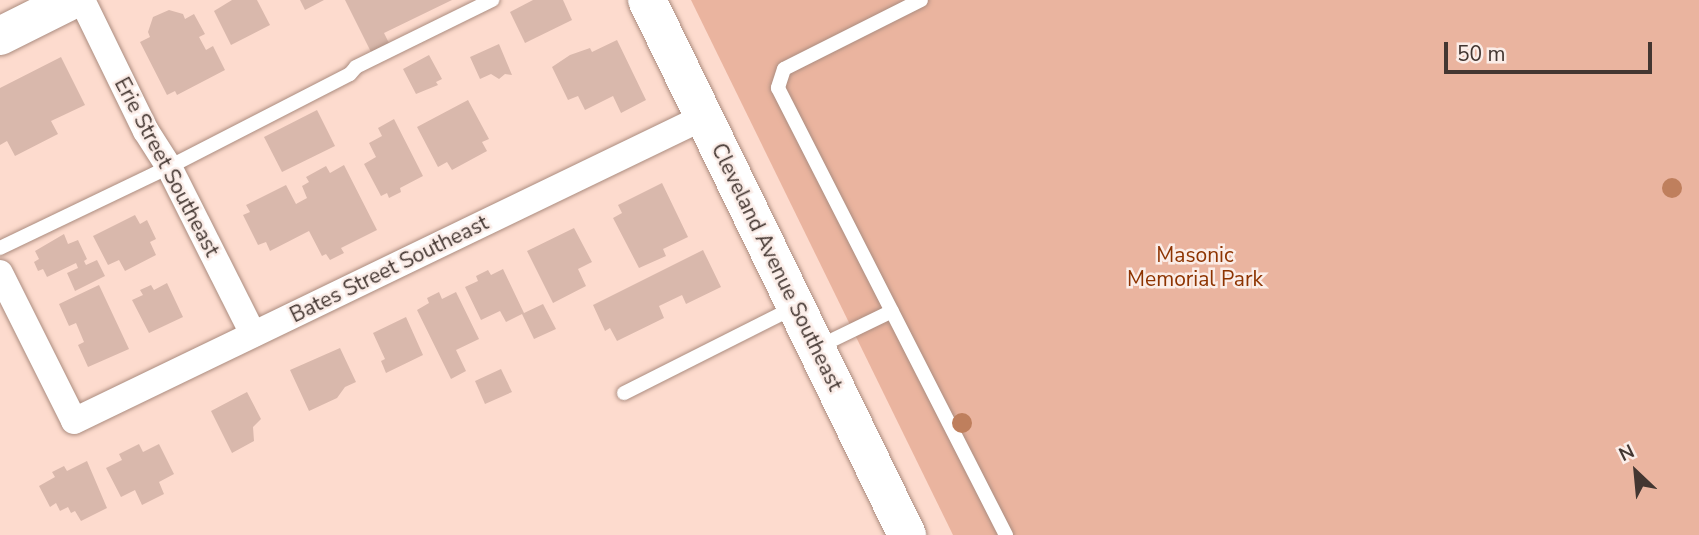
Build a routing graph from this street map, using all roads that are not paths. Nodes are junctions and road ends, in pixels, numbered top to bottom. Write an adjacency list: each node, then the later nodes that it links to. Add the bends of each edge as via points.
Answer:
1 (72, 0): 6 (main road)
2 (82, 0): 8 (street, Erie Street Southeast, via 146,131)
3 (492, 0): 8 (lane)
4 (647, 0): 7 (main road, Cleveland Avenue Southeast)
5 (921, 0): 12 (lane, via 784,69 778,88)
6 (0, 36)
7 (704, 117): 11 (main road, Cleveland Avenue Southeast); 13 (street, Bates Street Southeast)
8 (169, 167): 9 (lane); 13 (street, Erie Street Southeast)
9 (0, 248)
10 (0, 273): 13 (street, Bates Street Southeast, via 74,421)
11 (797, 306): 14 (main road, Cleveland Avenue Southeast); 15 (lane)
12 (892, 310): 14 (lane); 17 (lane)
13 (253, 334)
14 (817, 348): 16 (main road, Cleveland Avenue Southeast)
15 (624, 393)
16 (907, 535)
17 (1006, 535)

